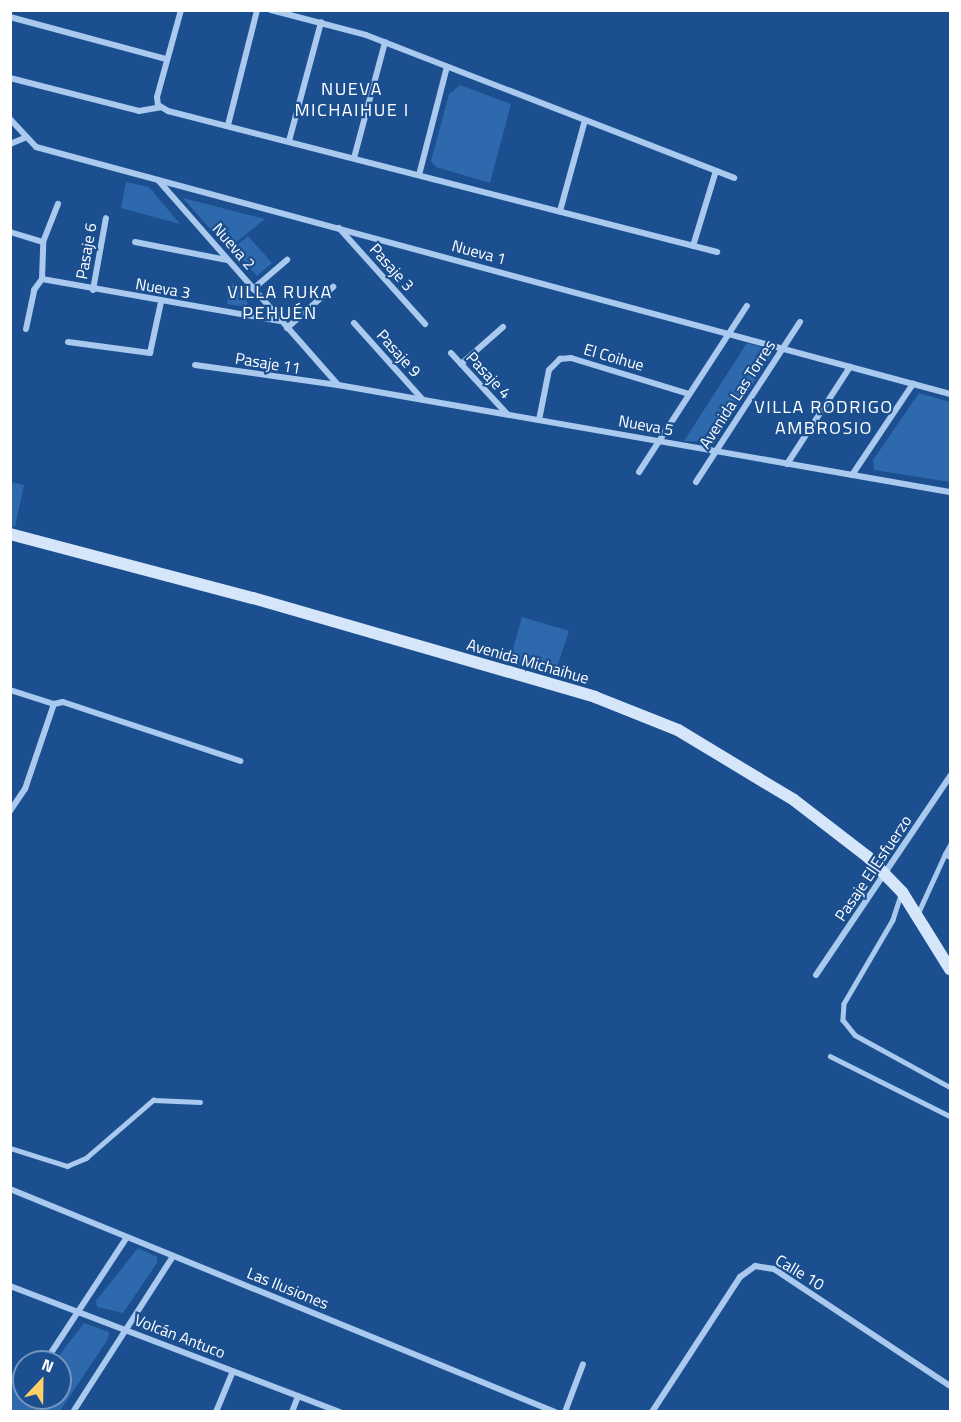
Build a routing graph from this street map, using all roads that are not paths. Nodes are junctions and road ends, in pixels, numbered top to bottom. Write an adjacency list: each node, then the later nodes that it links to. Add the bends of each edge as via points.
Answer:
1 (181, 10): 7 (street)
2 (257, 10): 13 (street)
3 (270, 10): 5 (street)
4 (10, 17): 7 (street)
5 (321, 22): 6 (street); 15 (street)
6 (385, 42): 8 (street); 17 (street)
7 (166, 59): 10 (street, via 157,97)
8 (447, 67): 12 (street); 19 (street)
9 (10, 78): 10 (street, via 139,111)
10 (161, 107): 13 (street)
11 (10, 119): 14 (street, Nueva 1)
12 (585, 120): 18 (street); 23 (street)
13 (228, 125): 15 (street)
14 (24, 138): 16 (street); 21 (street, Nueva 1, via 36,147)
15 (289, 141): 17 (street)
16 (10, 144)
17 (354, 158): 19 (street)
18 (716, 171): 20 (street); 29 (street)
19 (419, 175): 23 (street)
20 (734, 178)
21 (157, 179): 25 (street, Nueva 1); 31 (street, Nueva 2)
22 (58, 204): 27 (street)
23 (560, 211): 29 (street)
24 (106, 218): 36 (street, Pasaje 6)
25 (339, 228): 42 (street, Pasaje 3); 46 (street, Nueva 1)
26 (10, 232): 27 (street)
27 (43, 242): 33 (street)
28 (135, 242): 31 (street)
29 (693, 246): 30 (street)
30 (717, 252)
31 (227, 260): 35 (street, Nueva 2)
32 (287, 260): 35 (street)
33 (42, 279): 36 (street, Nueva 3); 45 (street, via 34,290)
34 (333, 287): 44 (street)
35 (253, 289): 39 (street, Nueva 2)
36 (93, 290): 37 (street, Nueva 3)
37 (161, 302): 39 (street, Nueva 3); 47 (street, via 150,353)
38 (747, 306): 46 (street)
39 (280, 321): 44 (street, Nueva 2)
40 (801, 322): 48 (street, Avenida Las Torres)
41 (354, 323): 57 (street, Pasaje 9)
42 (425, 324)
43 (502, 327): 50 (street)
44 (287, 328): 54 (street, Nueva 2)
45 (26, 329)
46 (728, 333): 48 (street, Nueva 1); 55 (street)
47 (68, 342)
48 (783, 349): 52 (street, Nueva 1); 61 (street, Avenida Las Torres)
49 (452, 353): 50 (street, Pasaje 4)
50 (461, 364): 58 (street, Pasaje 4)
51 (195, 365): 54 (street, Pasaje 11)
52 (850, 367): 53 (street, Nueva 1); 62 (street)
53 (913, 384): 56 (street, Nueva 1); 64 (street)
54 (338, 385): 57 (street, Nueva 5)
55 (690, 394): 59 (street, El Coihue, via 571,358 560,359 549,370); 60 (street)
56 (951, 394)
57 (424, 400): 58 (street, Nueva 5)
58 (508, 415): 59 (street, Nueva 5)
59 (539, 420): 60 (street, Nueva 5)
60 (659, 441): 61 (street, Nueva 5); 63 (street)
61 (716, 451): 62 (street, Nueva 5); 65 (street, Avenida Las Torres)
62 (787, 464): 64 (street, Nueva 5)
63 (639, 472)
64 (852, 475): 66 (street, Nueva 5)
65 (696, 482)
66 (951, 492)
67 (10, 534): 76 (street, Avenida Michaihue, via 264,602 637,712 698,740 794,800)
68 (10, 690): 69 (street)
69 (54, 704): 70 (street, via 63,702); 72 (street, via 25,789)
70 (240, 761)
71 (951, 776): 76 (street, Pasaje El Esfuerzo)
72 (10, 811)
73 (951, 845): 74 (lane)
74 (945, 854): 75 (lane); 78 (lane)
75 (951, 857)
76 (886, 874): 77 (street, Avenida Michaihue); 80 (street, Pasaje El Esfuerzo)
77 (902, 892): 78 (street, Avenida Michaihue); 82 (lane, via 893,920 844,1004 843,1020 855,1035)
78 (918, 915): 79 (street, Avenida Michaihue)
79 (951, 969)
80 (816, 975)
81 (830, 1056): 84 (lane)
82 (951, 1087)
83 (200, 1102): 85 (lane, via 163,1097 153,1100 86,1158 67,1166)
84 (951, 1116)
85 (10, 1148)
86 (10, 1189): 87 (street, Las Ilusiones)
87 (128, 1237): 88 (street, Las Ilusiones); 90 (street)
88 (173, 1256): 91 (street); 101 (street, Las Ilusiones)
89 (10, 1286): 90 (street, Volcán Antuco)
90 (78, 1312): 91 (street, Volcán Antuco); 92 (street)
91 (124, 1329): 94 (street, Volcán Antuco); 97 (street)
92 (53, 1350)
93 (583, 1364): 102 (street)
94 (232, 1371): 96 (street, Volcán Antuco); 98 (street)
95 (951, 1386): 103 (street, Calle 10, via 774,1269 755,1266 740,1277)
96 (298, 1396): 99 (street); 100 (street, Volcán Antuco)
97 (74, 1408)
98 (216, 1412)
99 (292, 1412)
100 (340, 1412)
101 (555, 1412)
102 (565, 1412)
103 (652, 1412)

